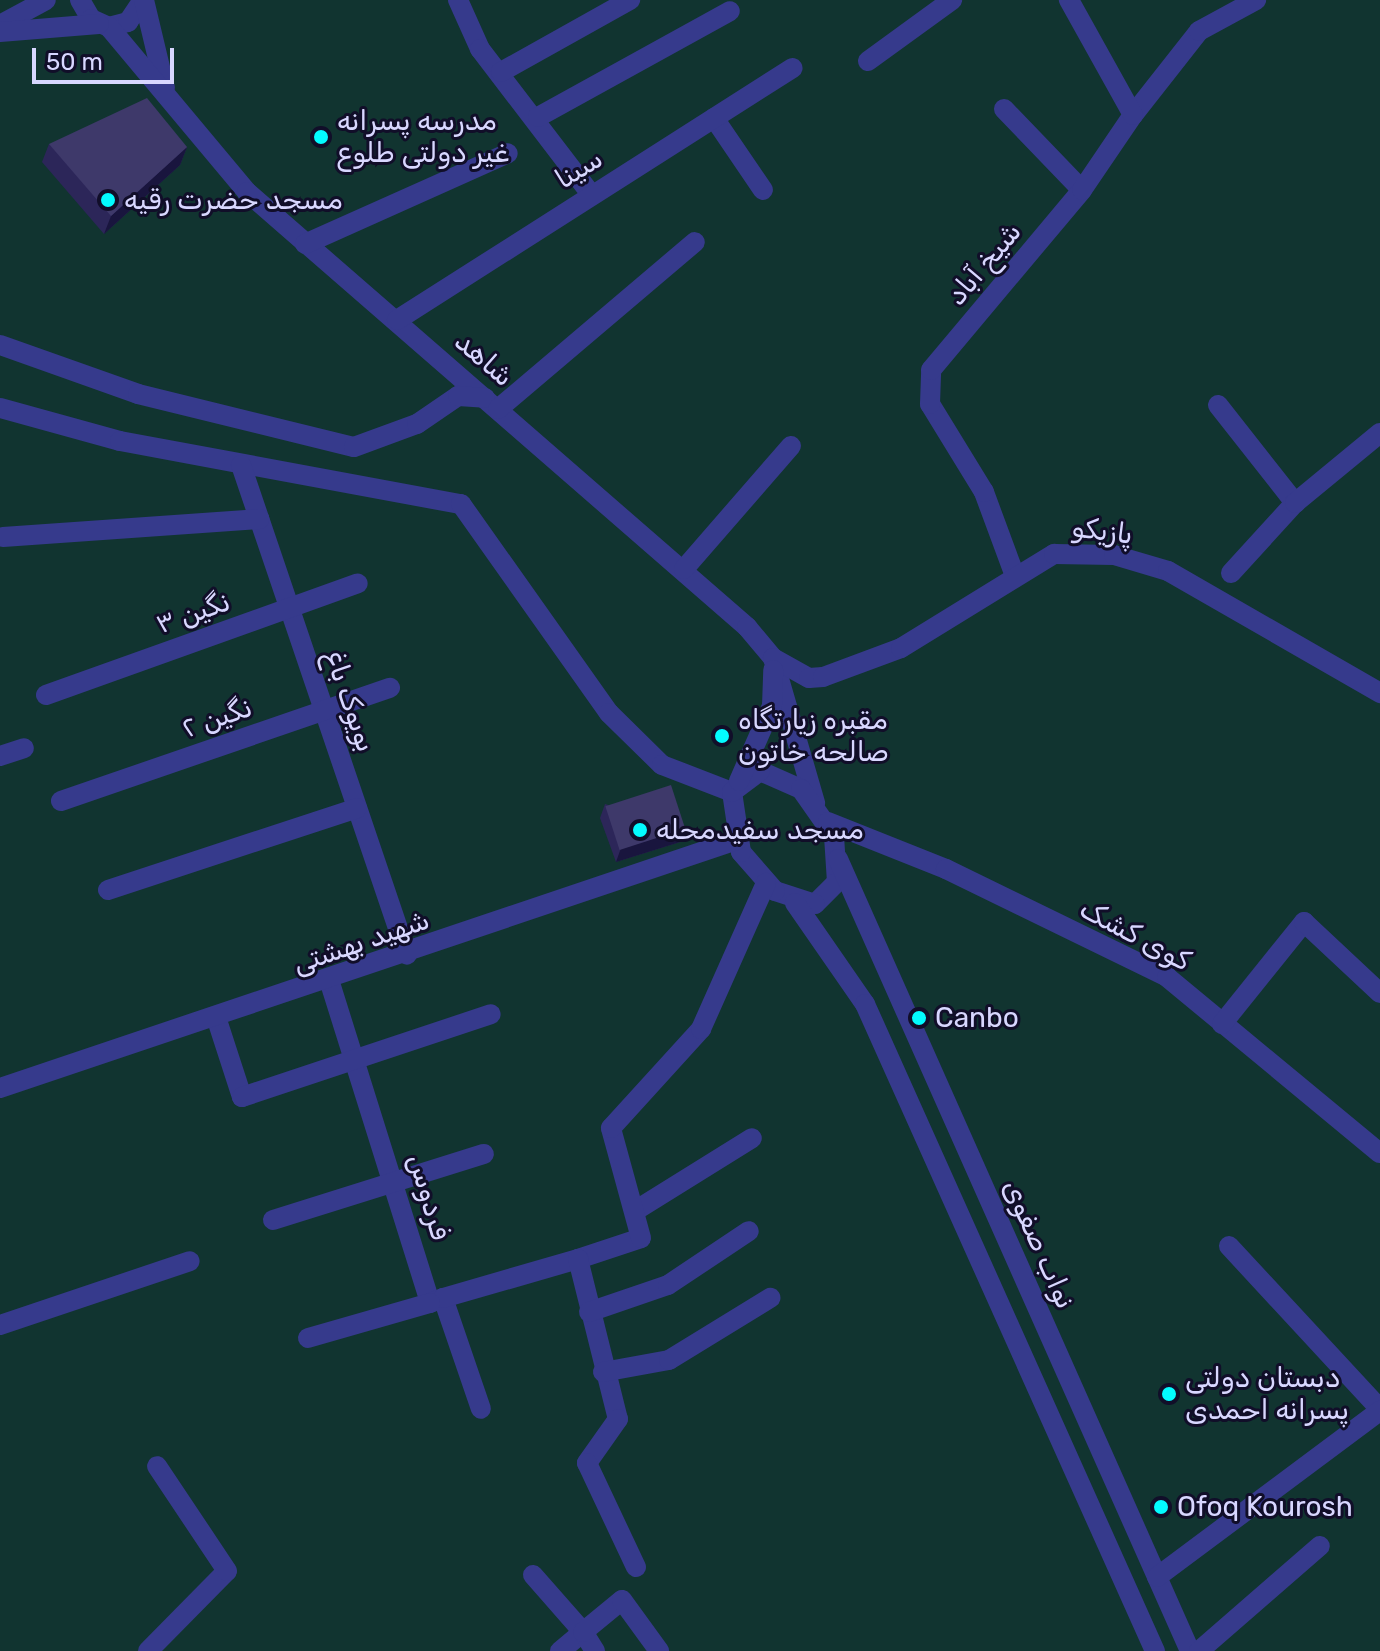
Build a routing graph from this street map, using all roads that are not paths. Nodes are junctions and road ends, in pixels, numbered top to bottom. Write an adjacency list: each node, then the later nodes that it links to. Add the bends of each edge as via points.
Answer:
1 (46, 0): 10 (street)
2 (80, 0): 11 (street, شاهد)
3 (143, 0): 11 (street, via 128,22); 16 (street)
4 (630, 0): 15 (street)
5 (952, 0): 13 (street)
6 (1069, 0): 19 (street)
7 (1256, 0): 19 (street, شیخ آباد, via 1199,31)
8 (462, 2): 15 (street)
9 (730, 11): 20 (street)
10 (0, 25)
11 (104, 26): 12 (street); 16 (street, شاهد)
12 (0, 32)
13 (868, 61)
14 (793, 68): 21 (street, سینا)
15 (501, 72): 20 (street)
16 (167, 96): 17 (street); 27 (street, شاهد, via 203,148)
17 (138, 109)
18 (1004, 109): 24 (street)
19 (1133, 115): 24 (street, شیخ آباد)
20 (538, 117): 25 (street)
21 (714, 118): 23 (street); 25 (street, سینا)
22 (508, 153): 27 (street)
23 (763, 190)
24 (1082, 190): 43 (street, شیخ آباد, via 931,370 930,404 984,492)
25 (591, 194): 28 (street, سینا)
26 (695, 242): 30 (street)
27 (305, 244): 28 (street, شاهد)
28 (397, 320): 30 (street, شاهد)
29 (0, 345): 34 (street, via 138,394)
30 (492, 404): 34 (street, via 458,396 417,424 354,447); 41 (street, شاهد)
31 (1218, 405): 38 (street)
32 (0, 408): 36 (street)
33 (1380, 433): 38 (street)
34 (287, 434): 37 (street)
35 (791, 446): 41 (street)
36 (241, 465): 37 (street); 39 (street, بویوک باغ)
37 (275, 467): 53 (street, via 461,504 609,713 662,765)
38 (1295, 503): 42 (street)
39 (259, 519): 40 (street); 45 (street, بویوک باغ)
40 (3, 537)
41 (684, 569): 46 (street, شاهد)
42 (1231, 573)
43 (1015, 576): 46 (street, پازیکو, via 901,648 823,677 809,678); 48 (street, پازیکو, via 1054,554 1114,555 1168,571)
44 (358, 583): 45 (street, نگین ۳)
45 (290, 609): 49 (street, نگین ۳); 50 (street, بویوک باغ)
46 (773, 658): 53 (street, via 772,706); 55 (street)
47 (390, 688): 50 (street, نگین ۲)
48 (1380, 693)
49 (46, 695)
50 (324, 712): 54 (street, نگین ۲); 56 (street, بویوک باغ)
51 (24, 748): 52 (street)
52 (0, 756)
53 (736, 786): 55 (street, via 760,771 780,776); 58 (street)
54 (61, 801)
55 (815, 803): 57 (street)
56 (357, 808): 61 (street); 63 (street, بویوک باغ)
57 (828, 822): 59 (street); 68 (street, کوی کشک, via 946,869 1167,977)
58 (737, 840): 60 (street); 63 (street, شهید بهشتی)
59 (838, 859): 62 (street, via 828,897); 93 (street, نواب صفوی)
60 (766, 883): 62 (street); 75 (street, via 701,1029 611,1128)
61 (108, 890)
62 (795, 903): 99 (street, via 865,1004)
63 (407, 955): 64 (street, شهید بهشتی)
64 (330, 983): 67 (street, شهید بهشتی); 69 (street, فردوس)
65 (1380, 993): 68 (street, via 1304,922)
66 (491, 1014): 69 (street)
67 (217, 1020): 69 (street, via 242,1097); 70 (street, شهید بهشتی)
68 (1222, 1024): 72 (street, کوی کشک)
69 (355, 1058): 74 (street, فردوس)
70 (0, 1088)
71 (752, 1138): 75 (street)
72 (1380, 1153)
73 (484, 1154): 74 (street)
74 (397, 1183): 76 (street); 82 (street, فردوس)
75 (638, 1209): 79 (street, via 641,1238)
76 (273, 1220)
77 (749, 1231): 83 (street, via 668,1285)
78 (1229, 1246): 88 (street)
79 (578, 1259): 82 (street); 83 (street)
80 (190, 1261): 84 (street)
81 (770, 1298): 86 (street, via 669,1360)
82 (436, 1301): 85 (street); 87 (street, فردوس)
83 (589, 1312): 86 (street)
84 (0, 1325)
85 (308, 1338)
86 (603, 1372): 91 (street, via 618,1419 587,1463)
87 (481, 1409)
88 (1380, 1410): 93 (street)
89 (157, 1466): 95 (street, via 227,1571)
90 (1320, 1546): 101 (street)
91 (636, 1567)
92 (533, 1575): 94 (street)
93 (1157, 1577): 100 (street, نواب صفوی)
94 (583, 1632): 96 (street); 97 (street); 98 (street, via 622,1600)
95 (148, 1651)
96 (560, 1651)
97 (595, 1651)
98 (659, 1651)
99 (1155, 1651)
100 (1190, 1651)
101 (1199, 1651)

